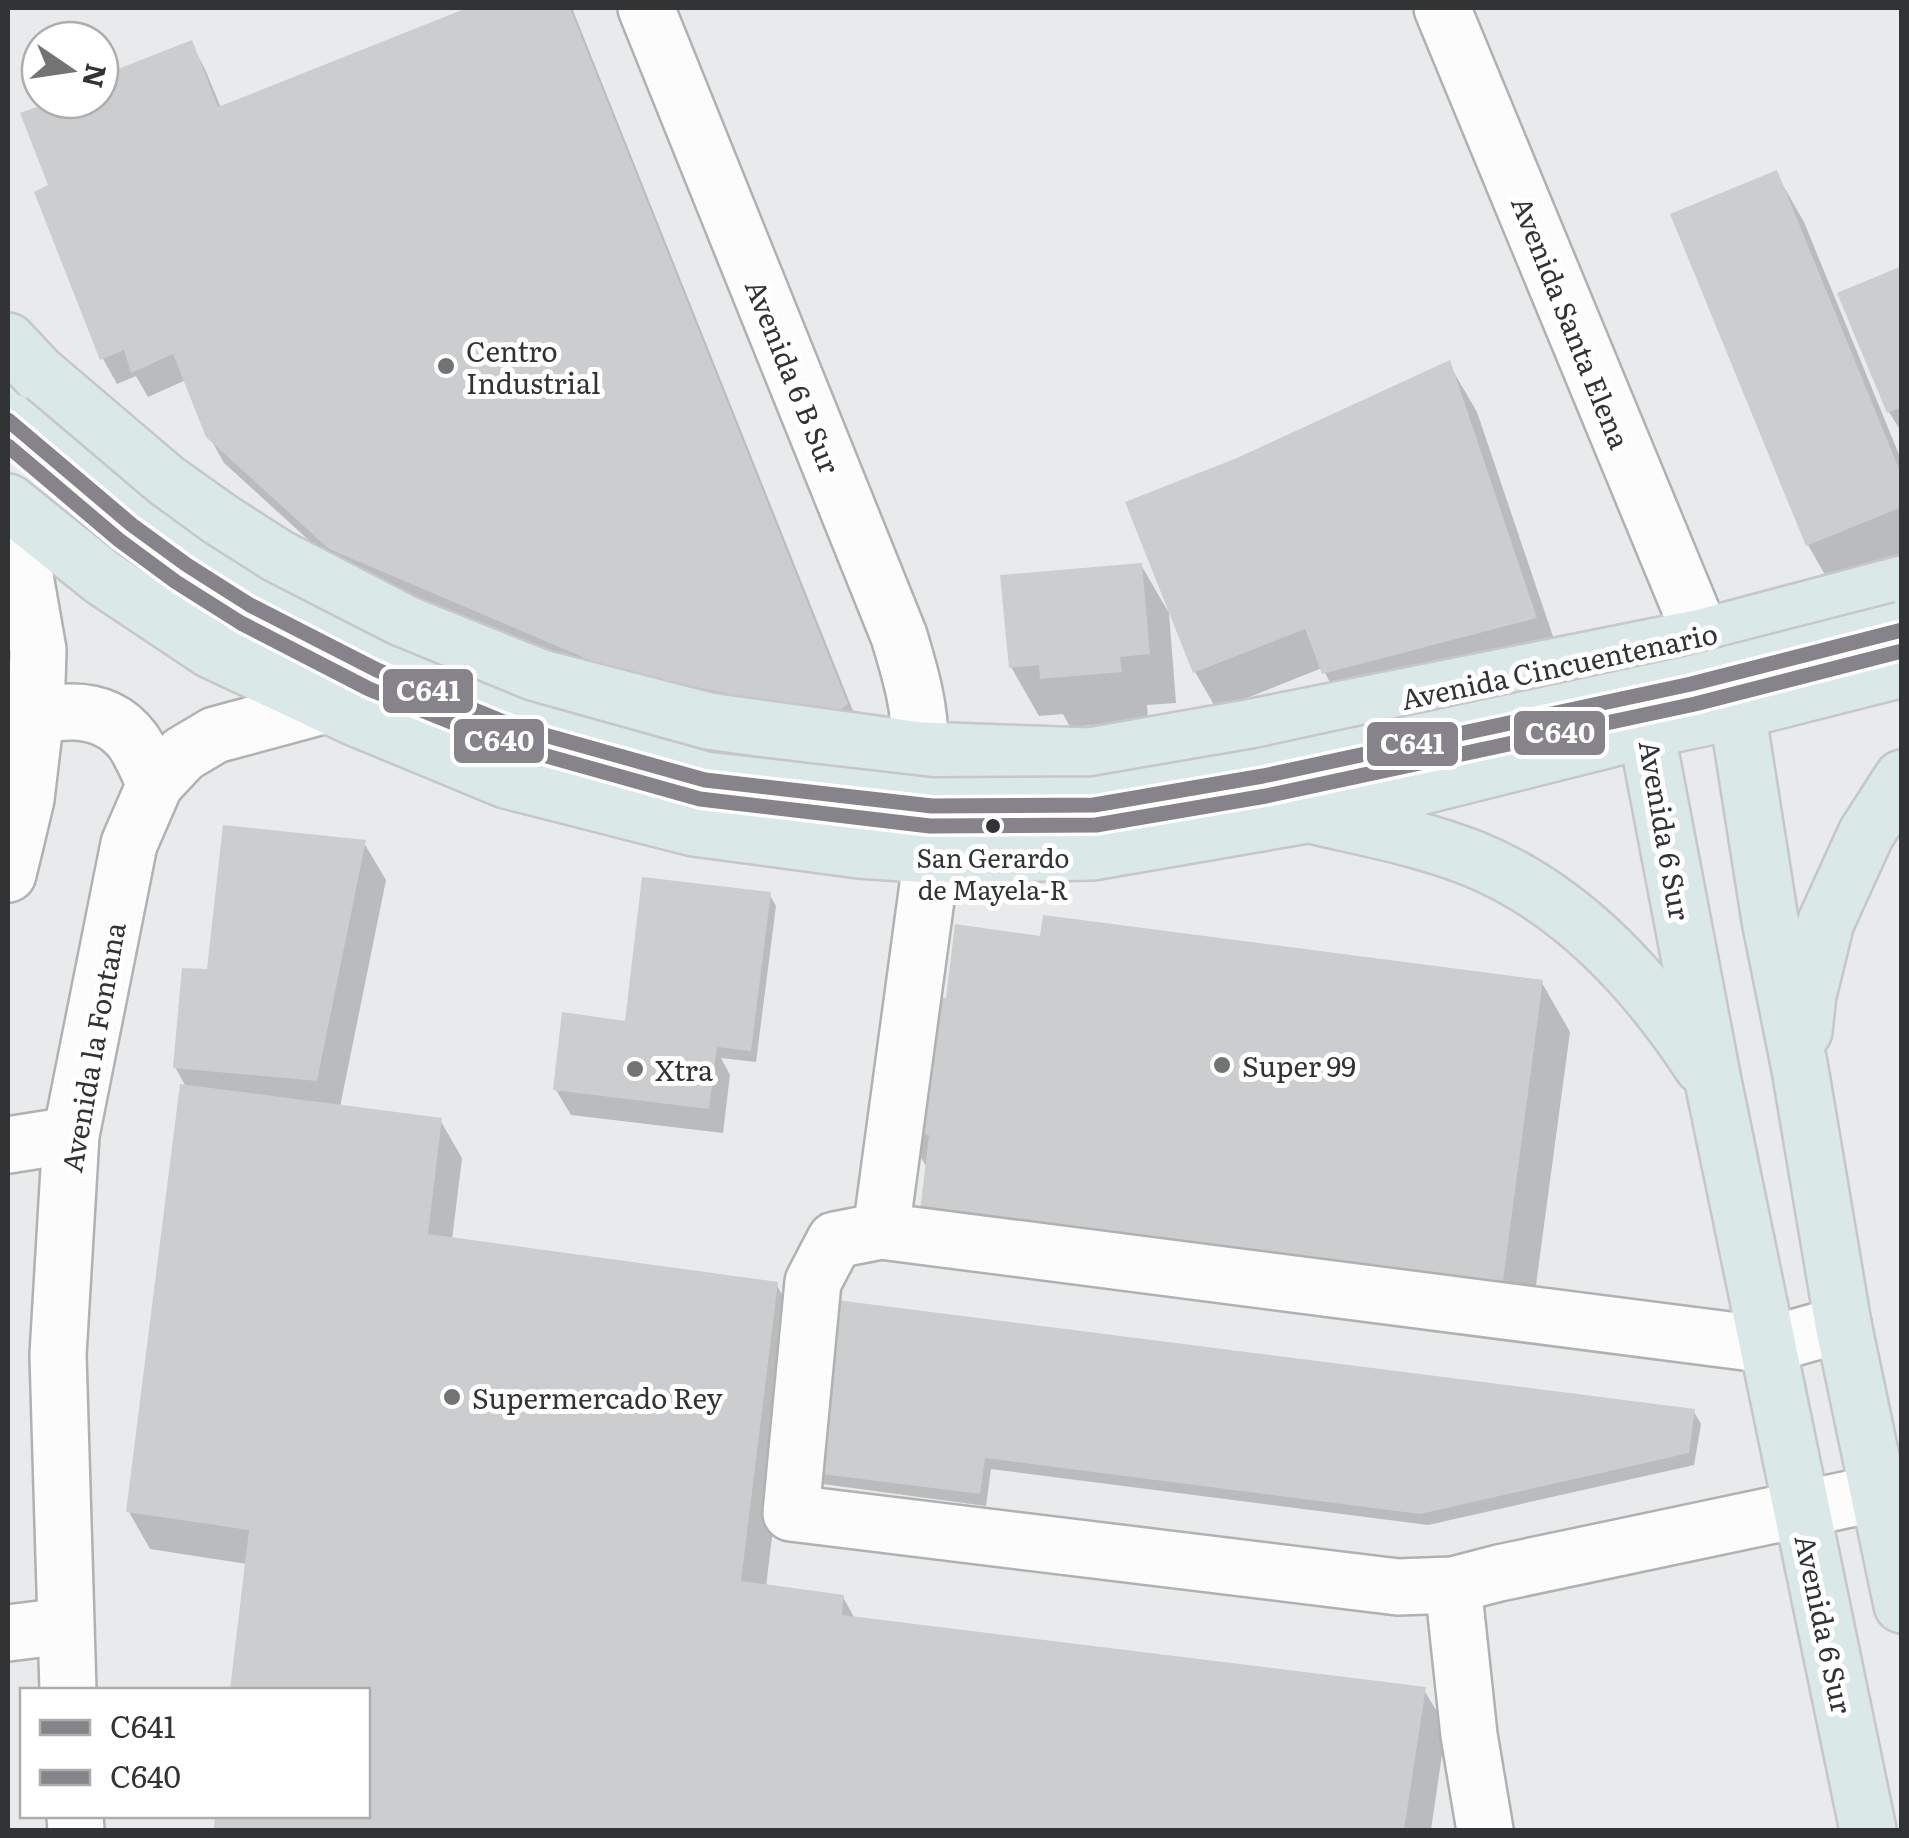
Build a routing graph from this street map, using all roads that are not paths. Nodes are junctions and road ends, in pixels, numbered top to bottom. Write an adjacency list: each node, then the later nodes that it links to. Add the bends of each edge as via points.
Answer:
1 (646, 8): 15 (street, Avenida 6 B Sur, via 899,636 920,720)
2 (1442, 8): 9 (street, Avenida Santa Elena)
3 (8, 341): 15 (main road, Avenida Cincuentenario, via 52,386 220,521 406,624 542,678 708,721)
4 (8, 420): 8 (main road, Avenida Cincuentenario, bridge, via 187,566 377,670 516,728 705,780 932,806 1094,805 1262,776 1691,684)
5 (8, 502): 11 (main road, via 103,578 210,650)
6 (8, 514): 13 (street, via 38,650)
7 (1902, 584): 9 (main road, Avenida Cincuentenario)
8 (1902, 630)
9 (1702, 637): 12 (main road); 14 (main road, Avenida 6 Sur); 15 (main road, Avenida Cincuentenario, via 1089,756)
10 (1902, 669): 12 (main road)
11 (326, 705): 17 (street, Avenida la Fontana, via 215,735 182,754); 19 (main road, via 506,780 694,828)
12 (1737, 711): 14 (main road); 22 (main road)
13 (22, 720): 17 (street, via 63,711 98,714 133,742); 21 (street, via 26,799)
14 (1646, 730): 18 (main road); 23 (main road, Avenida 6 Sur)
15 (920, 750): 19 (main road, via 906,810)
16 (1902, 778): 22 (main road, via 1866,834 1826,922 1808,995)
17 (155, 784): 24 (street, Avenida la Fontana, via 129,844)
18 (1307, 814): 20 (main road, via 1093,852); 23 (main road, via 1472,858 1534,890 1574,918 1639,981)
19 (858, 850): 20 (main road)
20 (932, 855): 26 (street)
21 (8, 874)
22 (1800, 1069): 27 (main road)
23 (1714, 1086): 28 (main road, Avenida 6 Sur)
24 (71, 1136): 25 (street); 33 (street, Avenida la Fontana, via 58,1355)
25 (8, 1145)
26 (880, 1232): 28 (street); 31 (street, via 835,1240 813,1282 791,1513 1398,1587)
27 (1842, 1324): 28 (street); 29 (main road)
28 (1768, 1346): 30 (main road, Avenida 6 Sur)
29 (1878, 1493): 30 (street); 32 (main road)
30 (1801, 1511): 31 (street); 37 (main road, Avenida 6 Sur)
31 (1453, 1585): 36 (street)
32 (1902, 1605)
33 (64, 1626): 34 (street); 35 (street, Avenida la Fontana)
34 (8, 1633)
35 (68, 1688)
36 (1485, 1830)
37 (1868, 1830)

